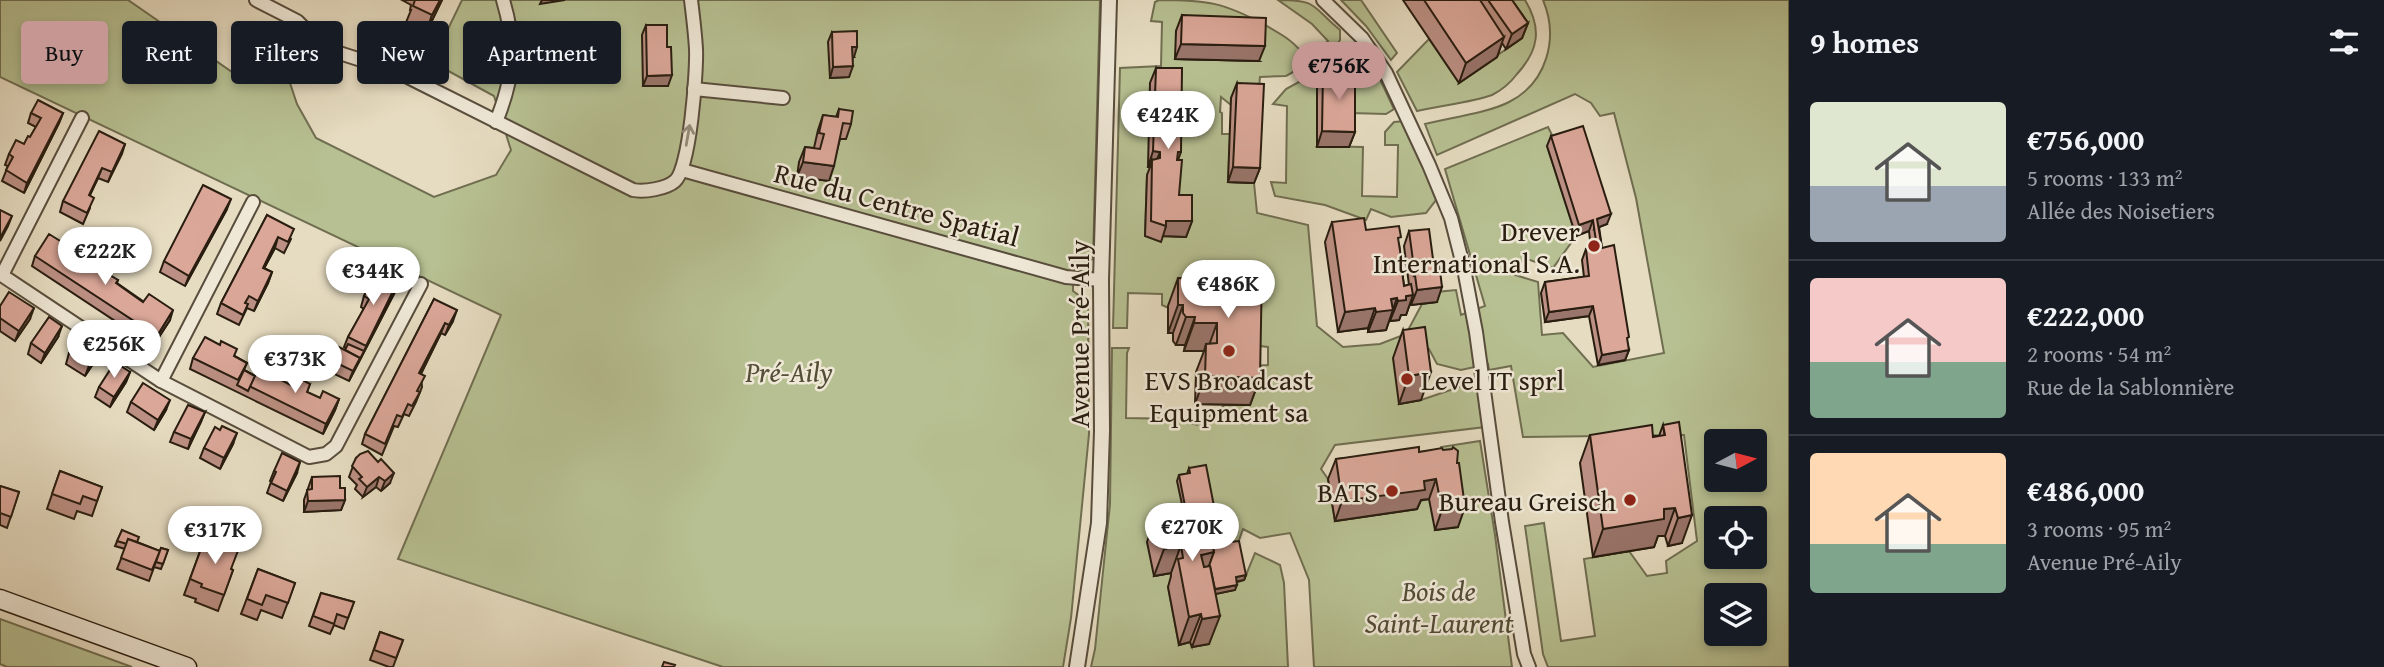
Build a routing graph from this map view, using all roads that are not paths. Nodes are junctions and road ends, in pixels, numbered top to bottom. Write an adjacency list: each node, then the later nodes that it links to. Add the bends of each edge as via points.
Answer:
1 (256, 0): 9 (street, via 297,21 331,50 374,60)
2 (503, 0): 9 (street, via 511,34 511,76)
3 (691, 0): 6 (street)
4 (1109, 0): 13 (street, Avenue Pré-Aily)
5 (1323, 0): 19 (street, via 1362,38 1386,73 1451,218 1465,269 1502,522)
6 (694, 89): 7 (street); 10 (street, one-way to 6)
7 (783, 98)
8 (82, 118): 12 (street)
9 (496, 122): 10 (street, via 633,190 643,192 675,181)
10 (682, 170): 13 (street, Rue du Centre Spatial, via 1066,277)
11 (253, 202): 15 (street)
12 (1, 274): 15 (street)
13 (1101, 280): 18 (street, Avenue Pré-Aily, via 1098,523)
14 (421, 284): 15 (street, via 336,446 326,454 309,457)
15 (161, 381)
16 (0, 599): 17 (main road)
17 (187, 667)
18 (1077, 667)
19 (1530, 667)

